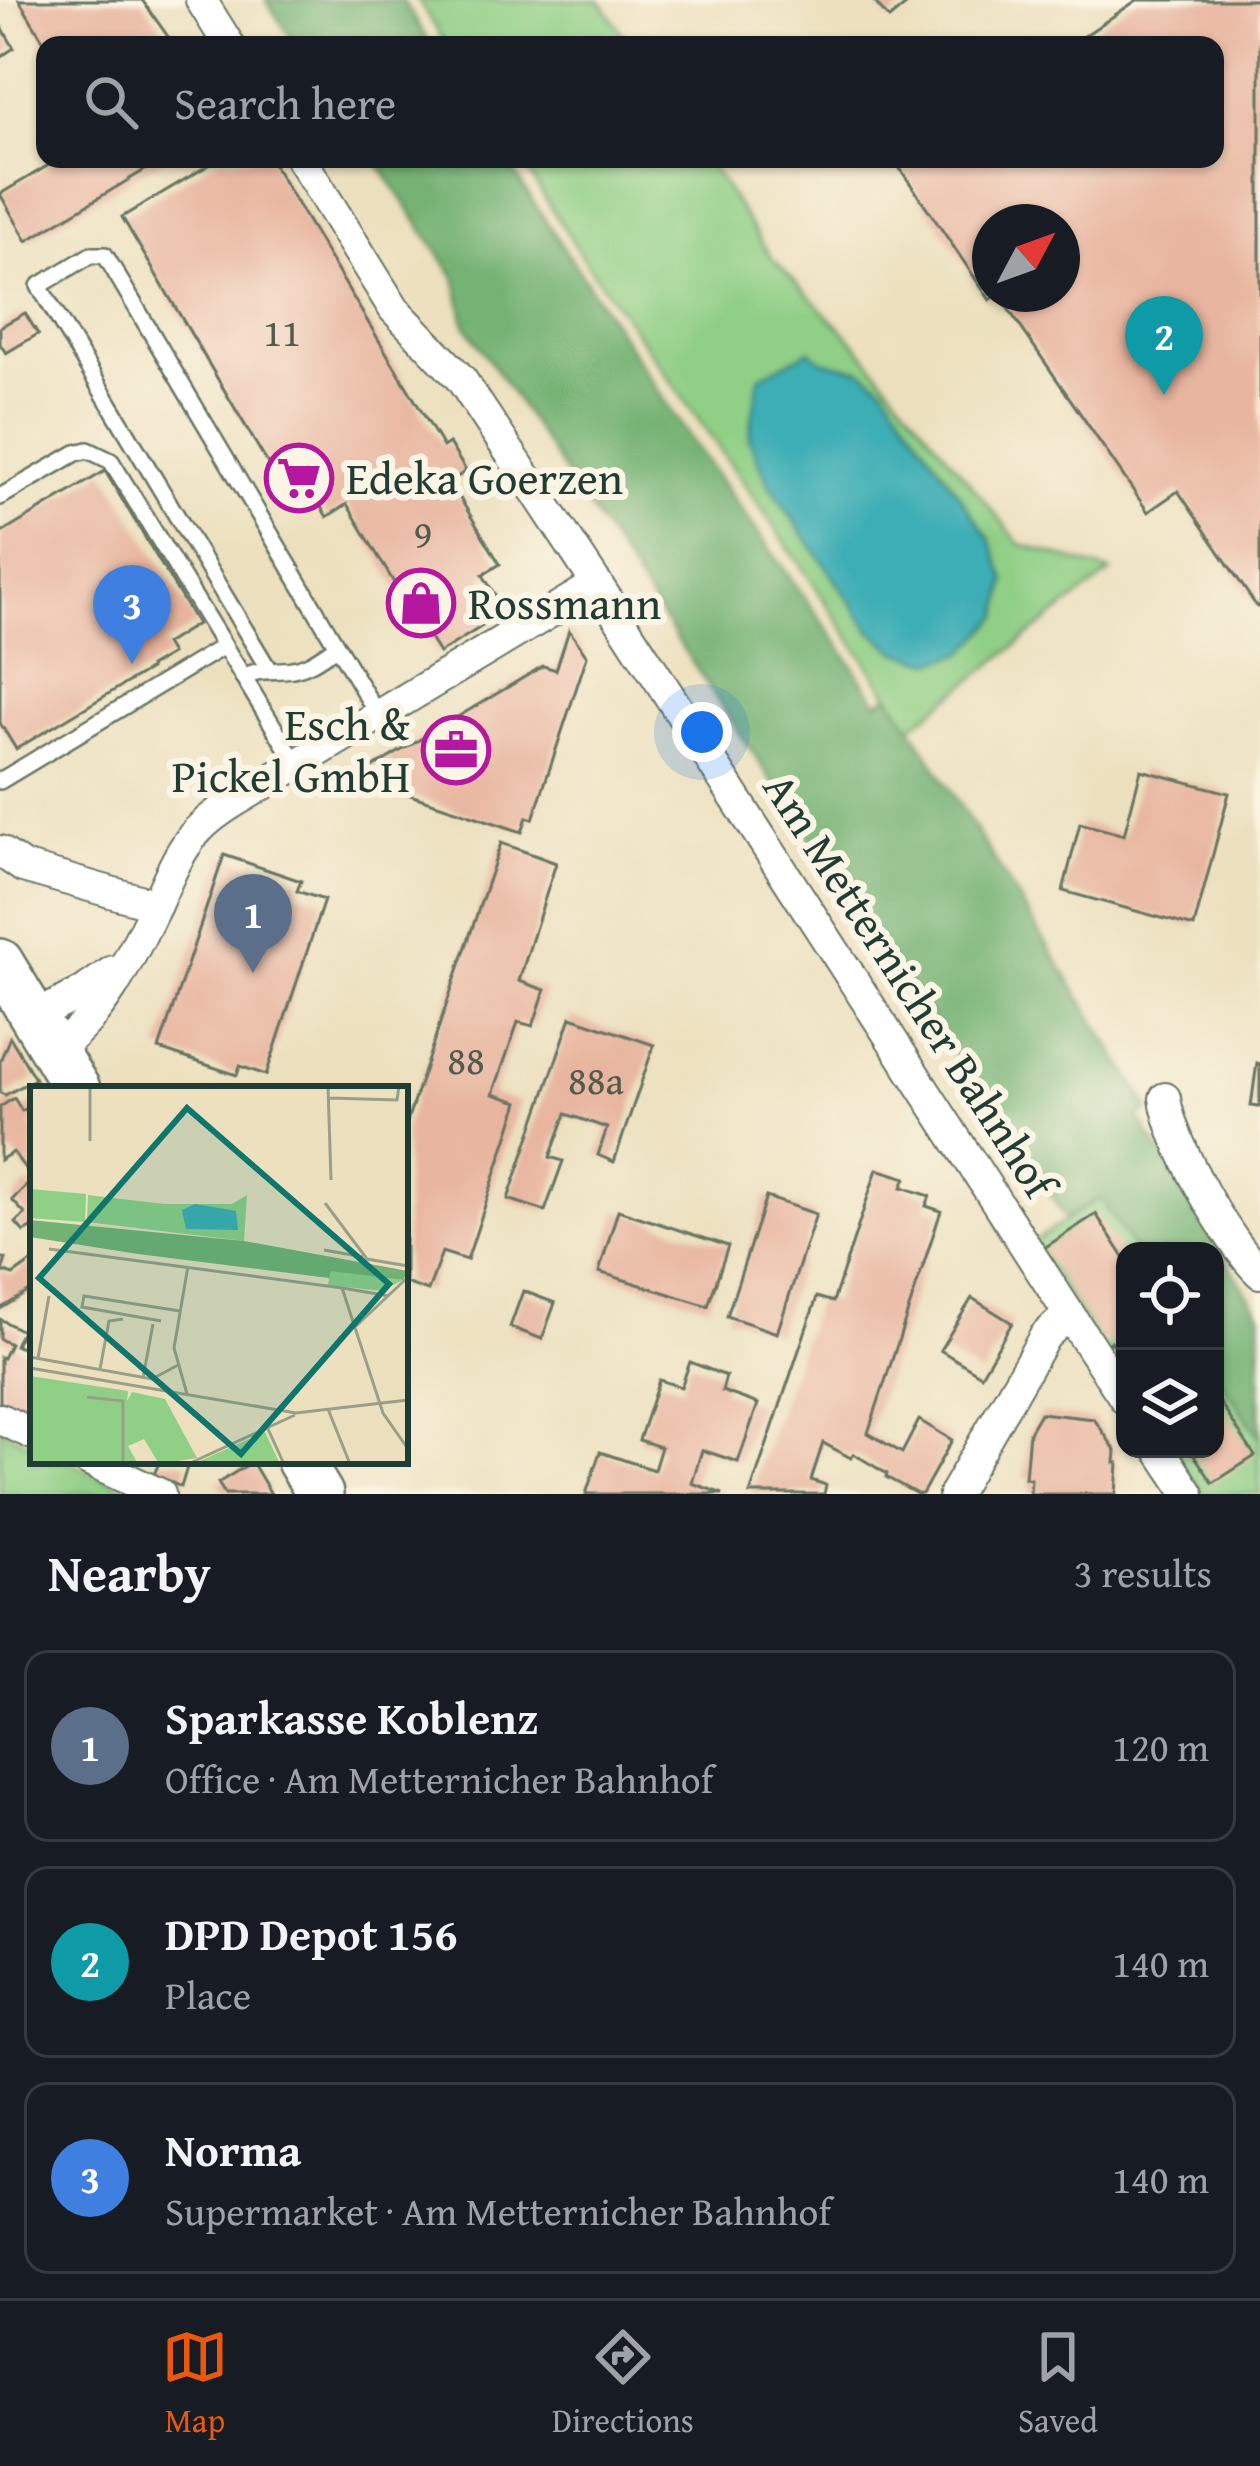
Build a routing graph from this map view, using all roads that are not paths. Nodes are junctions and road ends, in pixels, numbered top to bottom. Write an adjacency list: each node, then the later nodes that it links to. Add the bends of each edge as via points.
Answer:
1 (201, 0): 2 (street)
2 (224, 36)
3 (307, 168): 5 (street, Am Metternicher Bahnhof, via 394,309 460,379)
4 (0, 497): 6 (lane, via 76,453 102,454)
5 (597, 584): 10 (street); 20 (street, Am Metternicher Bahnhof)
6 (224, 646): 9 (lane); 12 (lane)
7 (337, 647): 8 (lane, via 307,665); 8 (lane, via 105,256 91,255 39,286); 10 (lane)
8 (269, 670): 9 (lane)
9 (243, 677): 11 (lane)
10 (379, 717): 11 (street)
11 (297, 765): 14 (street, via 200,827)
12 (0, 781)
13 (0, 851): 14 (street, via 23,867)
14 (156, 905): 16 (street, via 84,1024 70,1039)
15 (0, 962): 16 (main road)
16 (44, 1034): 17 (main road)
17 (75, 1086)
18 (1165, 1098): 19 (street, via 1184,1156)
19 (1260, 1273)
20 (1069, 1314): 21 (street, Am Metternicher Bahnhof); 29 (street, via 1045,1336)
21 (1116, 1385)
22 (0, 1419): 23 (street)
23 (30, 1434)
24 (1165, 1458): 30 (street)
25 (95, 1464): 27 (street)
26 (302, 1464): 28 (main road)
27 (160, 1494)
28 (320, 1494)
29 (954, 1494)
30 (1189, 1494)

